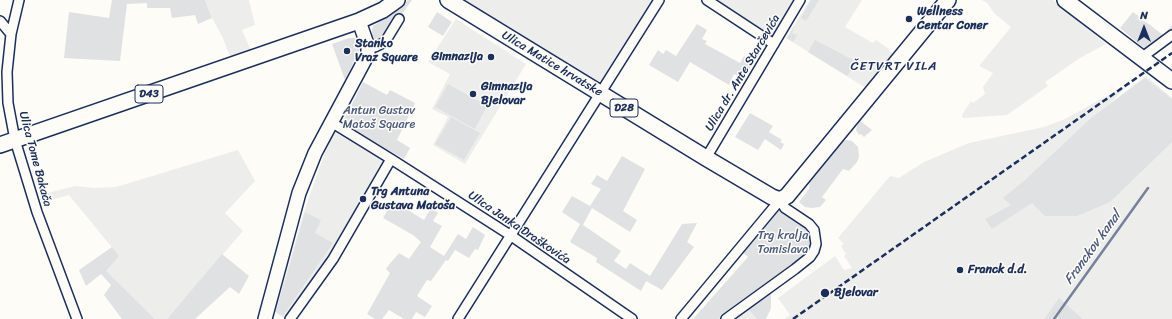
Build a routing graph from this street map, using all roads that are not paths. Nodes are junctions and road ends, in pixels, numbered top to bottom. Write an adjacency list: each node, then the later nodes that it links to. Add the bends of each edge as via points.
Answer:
1 (19, 0): 12 (street, Ulica Tome Bakača)
2 (397, 0): 11 (main road, D43)
3 (448, 0): 18 (main road, Ulica Matice hrvatske / D28)
4 (659, 0): 18 (street)
5 (707, 0): 14 (street)
6 (800, 0): 14 (street, Ulica dr. Ante Starčevića)
7 (948, 0): 24 (main road, via 787,196)
8 (1068, 1): 16 (main road)
9 (399, 19): 15 (street, via 385,42 376,47)
10 (0, 21): 12 (street)
11 (360, 21): 15 (street); 20 (main road, D43)
12 (11, 34): 20 (street, Ulica Tome Bakača, via 7,72 8,103)
13 (1172, 35): 16 (street)
14 (774, 44): 22 (street, Ulica dr. Ante Starčevića)
15 (368, 47): 19 (street, via 368,54)
16 (1141, 58): 17 (main road)
17 (1172, 81)
18 (600, 93): 22 (main road, Ulica Matice hrvatske / D28); 25 (street)
19 (331, 122): 23 (street); 27 (street, via 299,193)
20 (15, 140): 21 (main road, D43); 28 (street, Ulica Tome Bakača, via 37,212)
21 (0, 145)
22 (706, 158): 24 (main road, Ulica Matice hrvatske / D28)
23 (391, 159): 25 (street, Ulica Janka Draškovića); 29 (street, via 333,259)
24 (780, 200): 31 (street); 32 (street, via 785,208 814,230 814,251 795,269)
25 (510, 235): 26 (street); 30 (street, Ulica Janka Draškovića)
26 (463, 317)
27 (266, 318)
28 (77, 319)
29 (290, 319)
30 (632, 319)
31 (681, 319)
32 (726, 319)

